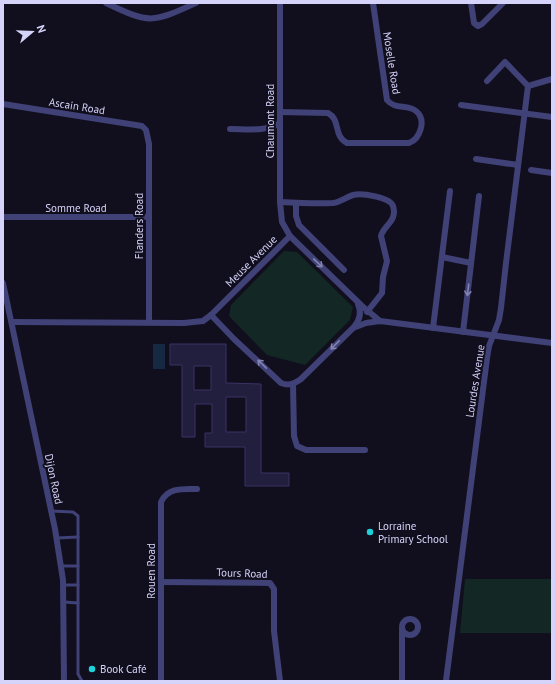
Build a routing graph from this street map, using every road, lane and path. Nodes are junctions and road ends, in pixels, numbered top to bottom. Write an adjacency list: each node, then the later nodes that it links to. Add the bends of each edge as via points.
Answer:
1 (106, 3): 2 (street, via 133,16 150,19 158,19)
2 (196, 3)
3 (280, 3): 12 (street, Chaumont Road)
4 (373, 3): 12 (street, Moselle Road, via 387,100 393,105 411,109 420,115 419,136 409,143 347,143 340,138 335,121 328,113)
5 (472, 3): 6 (street, via 474,24 478,26)
6 (503, 3)
7 (552, 79): 9 (street)
8 (487, 81): 9 (street, via 505,62)
9 (528, 86): 13 (street, Lourdes Avenue)
10 (3, 104): 17 (street, Ascain Road, via 142,126)
11 (461, 105): 13 (street)
12 (280, 112): 15 (street, Chaumont Road)
13 (525, 113): 14 (street); 19 (street, Lourdes Avenue)
14 (552, 117)
15 (280, 123): 16 (street, via 267,128); 24 (street, Chaumont Road)
16 (230, 129)
17 (146, 130): 27 (street, Flanders Road, via 149,144)
18 (476, 159): 19 (street)
19 (518, 165): 42 (street, Lourdes Avenue, via 501,308)
20 (531, 170): 21 (street)
21 (552, 173)
22 (450, 191): 29 (street)
23 (479, 196): 30 (street)
24 (280, 202): 25 (street); 28 (street, Chaumont Road, via 282,222)
25 (296, 203): 31 (street, via 299,225); 34 (street, via 335,202 352,195 362,195 381,198 393,205 393,218 381,236 387,261 382,293)
26 (3, 217): 27 (street, Somme Road)
27 (149, 217): 38 (street, Flanders Road)
28 (290, 236): 33 (street, Meuse Avenue, one-way to 33); 35 (street, Meuse Avenue)
29 (442, 257): 30 (street); 40 (street)
30 (471, 262): 41 (street, one-way to 41)
31 (344, 270)
32 (3, 283): 37 (street, Dijon Road)
33 (357, 301): 34 (street, Meuse Avenue); 39 (street, Meuse Avenue, via 360,318)
34 (367, 312): 36 (street, Meuse Avenue)
35 (211, 316): 38 (street, Meuse Avenue, via 202,321); 44 (street, one-way to 35, via 281,383)
36 (380, 321): 39 (street, Meuse Avenue); 40 (street, Meuse Avenue)
37 (12, 322): 38 (street, Meuse Avenue); 47 (street, Dijon Road)
38 (149, 322)
39 (353, 328): 44 (street, Meuse Avenue, one-way to 44)
40 (433, 328): 41 (street, Meuse Avenue)
41 (463, 332): 42 (street, Meuse Avenue)
42 (493, 336): 43 (street, Meuse Avenue); 63 (street, Lourdes Avenue, via 487,358)
43 (552, 343)
44 (293, 384): 45 (street, via 294,436 297,446 306,450)
45 (365, 450)
46 (197, 489): 52 (street, Rouen Road, via 170,492 161,502)
47 (51, 511): 48 (lane, via 75,512 78,516); 49 (street, Dijon Road)
48 (78, 537): 49 (lane); 51 (lane)
49 (57, 538): 50 (street, Dijon Road)
50 (62, 566): 51 (lane); 53 (street, Dijon Road)
51 (78, 566): 54 (lane)
52 (161, 582): 60 (street, Rouen Road); 61 (street, Tours Road, via 272,584)
53 (63, 585): 54 (lane); 55 (street, Dijon Road)
54 (78, 585): 56 (lane)
55 (64, 602): 56 (lane); 58 (street, Dijon Road)
56 (78, 603): 59 (lane, via 78,674)
57 (402, 629): 62 (street)
58 (64, 681)
59 (82, 681)
60 (162, 681)
61 (280, 681)
62 (402, 681)
63 (446, 681)

